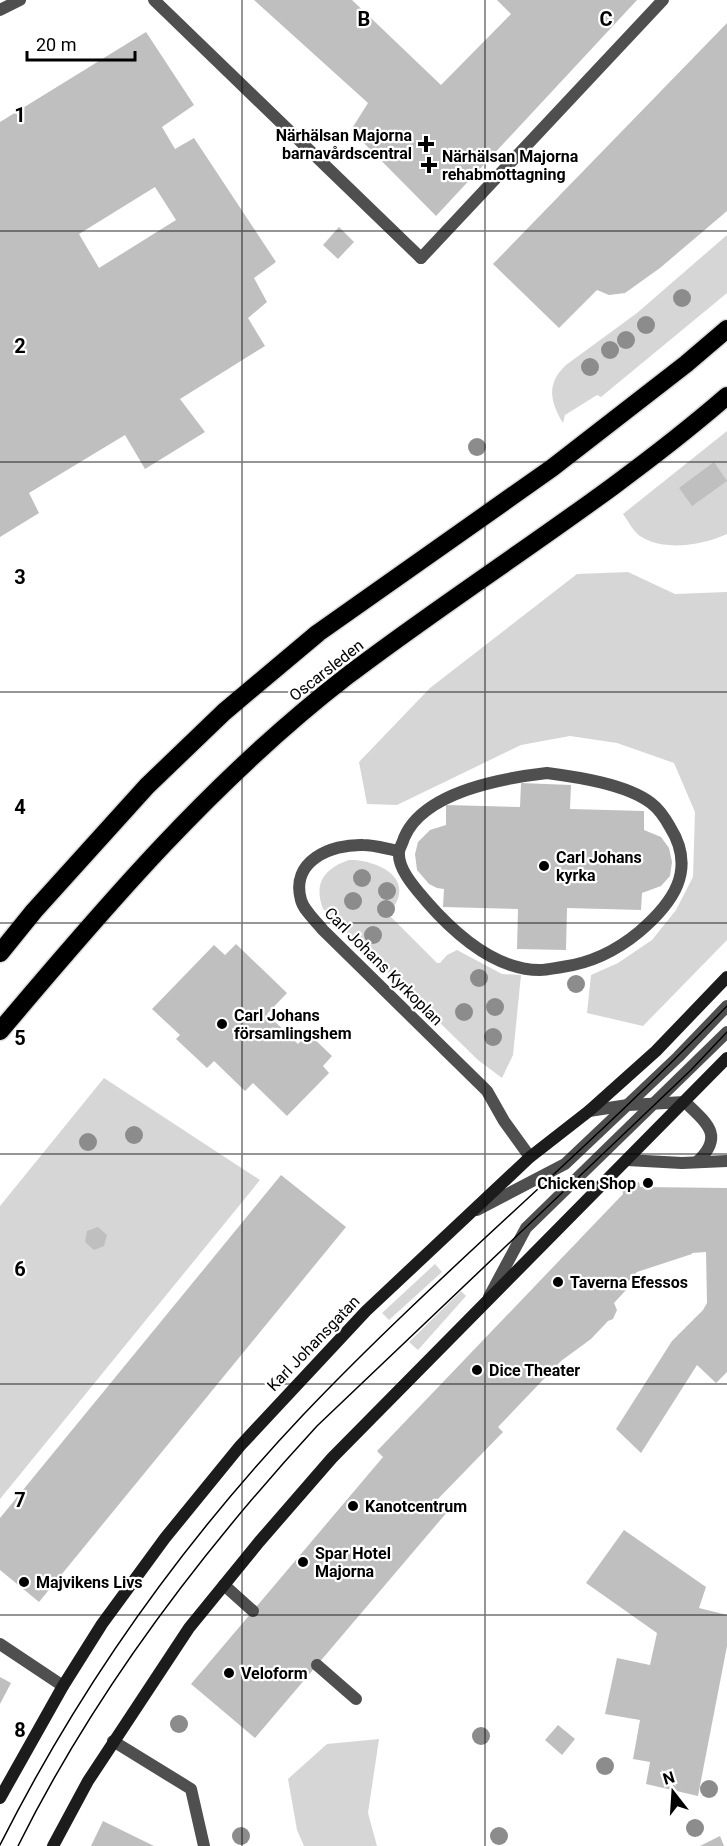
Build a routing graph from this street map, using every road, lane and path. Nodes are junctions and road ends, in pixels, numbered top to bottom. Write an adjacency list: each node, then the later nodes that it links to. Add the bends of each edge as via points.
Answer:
1 (20, 0): 4 (street)
2 (154, 0): 3 (street, via 421,258)
3 (663, 0)
4 (0, 10)
5 (727, 329): 8 (highway, Oscarsleden, via 552,468 318,633 224,712 147,786)
6 (727, 396): 11 (highway, Oscarsleden, via 581,510 347,677 255,752 171,835)
7 (399, 851): 7 (street, via 416,820 441,800 488,783 547,773 632,792 650,802 675,834 683,863 675,892 663,910 638,933 581,965 540,970 513,966 468,941 418,891 406,874); 18 (street, Carl Johans Kyrkoplan, via 363,845 323,852 303,872 301,902 323,930 486,1090)
8 (0, 953)
9 (727, 977): 17 (street, Karl Johansgatan, via 656,1051)
10 (727, 1006): 16 (street)
11 (0, 1030)
12 (727, 1032): 15 (street)
13 (727, 1058): 14 (street)
14 (686, 1101): 15 (street); 19 (street); 21 (street, via 712,1132 712,1145)
15 (655, 1104): 16 (street); 23 (street, via 526,1228)
16 (628, 1105): 17 (street); 22 (street, via 565,1164)
17 (589, 1111): 18 (street, Karl Johansgatan)
18 (530, 1157): 22 (street, Karl Johansgatan)
19 (627, 1160): 21 (street); 23 (street)
20 (727, 1161): 21 (street)
21 (697, 1162)
22 (469, 1214): 28 (street, Karl Johansgatan, via 366,1311 240,1446 165,1538 102,1624)
23 (487, 1300): 24 (street, via 332,1458)
24 (224, 1585): 25 (street); 30 (street, via 189,1628)
25 (253, 1611)
26 (0, 1644): 28 (street)
27 (317, 1665): 29 (street)
28 (63, 1686): 31 (street, Karl Johansgatan)
29 (356, 1699)
30 (113, 1741): 32 (street); 33 (street, via 191,1789)
31 (0, 1798)
32 (53, 1846)
33 (204, 1846)

